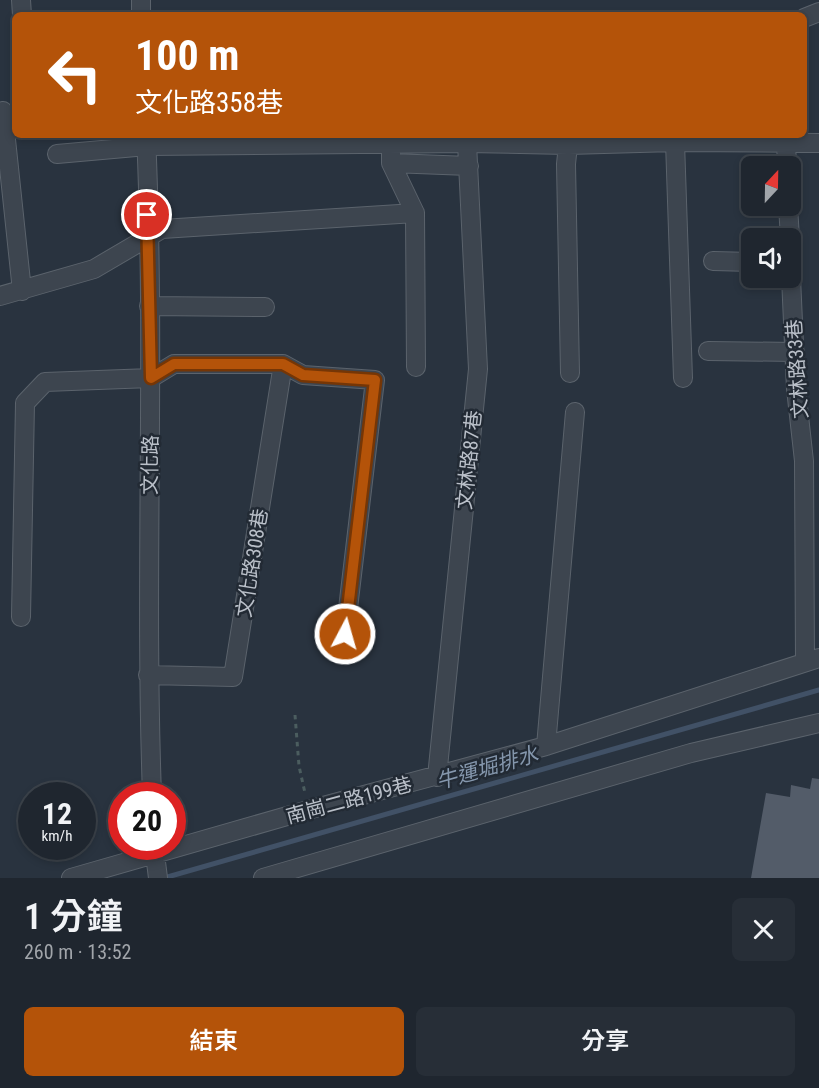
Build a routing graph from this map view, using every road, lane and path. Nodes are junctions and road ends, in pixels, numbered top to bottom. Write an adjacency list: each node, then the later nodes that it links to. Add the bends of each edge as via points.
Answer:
1 (3, 111): 19 (street)
2 (515, 140): 5 (street); 9 (street)
3 (147, 141): 8 (street); 10 (street); 15 (street, 文化路)
4 (675, 141): 6 (street); 9 (street); 29 (street)
5 (467, 143): 8 (street); 13 (street, 文林路87巷)
6 (786, 143): 7 (street); 11 (street)
7 (819, 143)
8 (391, 144): 12 (street)
9 (568, 145): 27 (street)
10 (57, 154)
11 (787, 156)
12 (391, 163): 13 (street); 14 (street)
13 (469, 166): 38 (street, 文林路87巷, via 478,369)
14 (415, 213): 15 (street, via 162,229); 26 (street)
15 (148, 238): 19 (street, via 94,269); 21 (street, 文化路)
16 (713, 261): 17 (street)
17 (741, 262)
18 (792, 288): 24 (street, 文林路33巷)
19 (22, 291): 20 (street)
20 (0, 296)
21 (149, 306): 22 (street); 28 (street, 文化路)
22 (265, 308)
23 (708, 351): 24 (street)
24 (795, 352): 33 (street, 文林路33巷)
25 (283, 364): 28 (street, via 174,364); 32 (street, via 303,375 375,380); 34 (street, 文化路308巷, via 233,677)
26 (416, 367)
27 (570, 373)
28 (151, 378): 31 (street, via 45,382 25,403); 34 (street, 文化路)
29 (682, 378)
30 (575, 411): 37 (street)
31 (21, 617)
32 (345, 634)
33 (812, 660): 37 (street, 南崗二路199巷)
34 (148, 675): 39 (street, 文化路)
35 (295, 715): 40 (path)
36 (819, 723): 46 (street, via 691,753)
37 (546, 746): 38 (street, 南崗二路199巷)
38 (437, 777): 40 (street, 南崗二路199巷)
39 (152, 782)
40 (308, 810): 41 (street, 南崗二路199巷)
41 (186, 842)
42 (126, 860): 44 (street, 南崗二路199巷)
43 (155, 860): 45 (street)
44 (70, 878)
45 (158, 878)
46 (263, 878)

